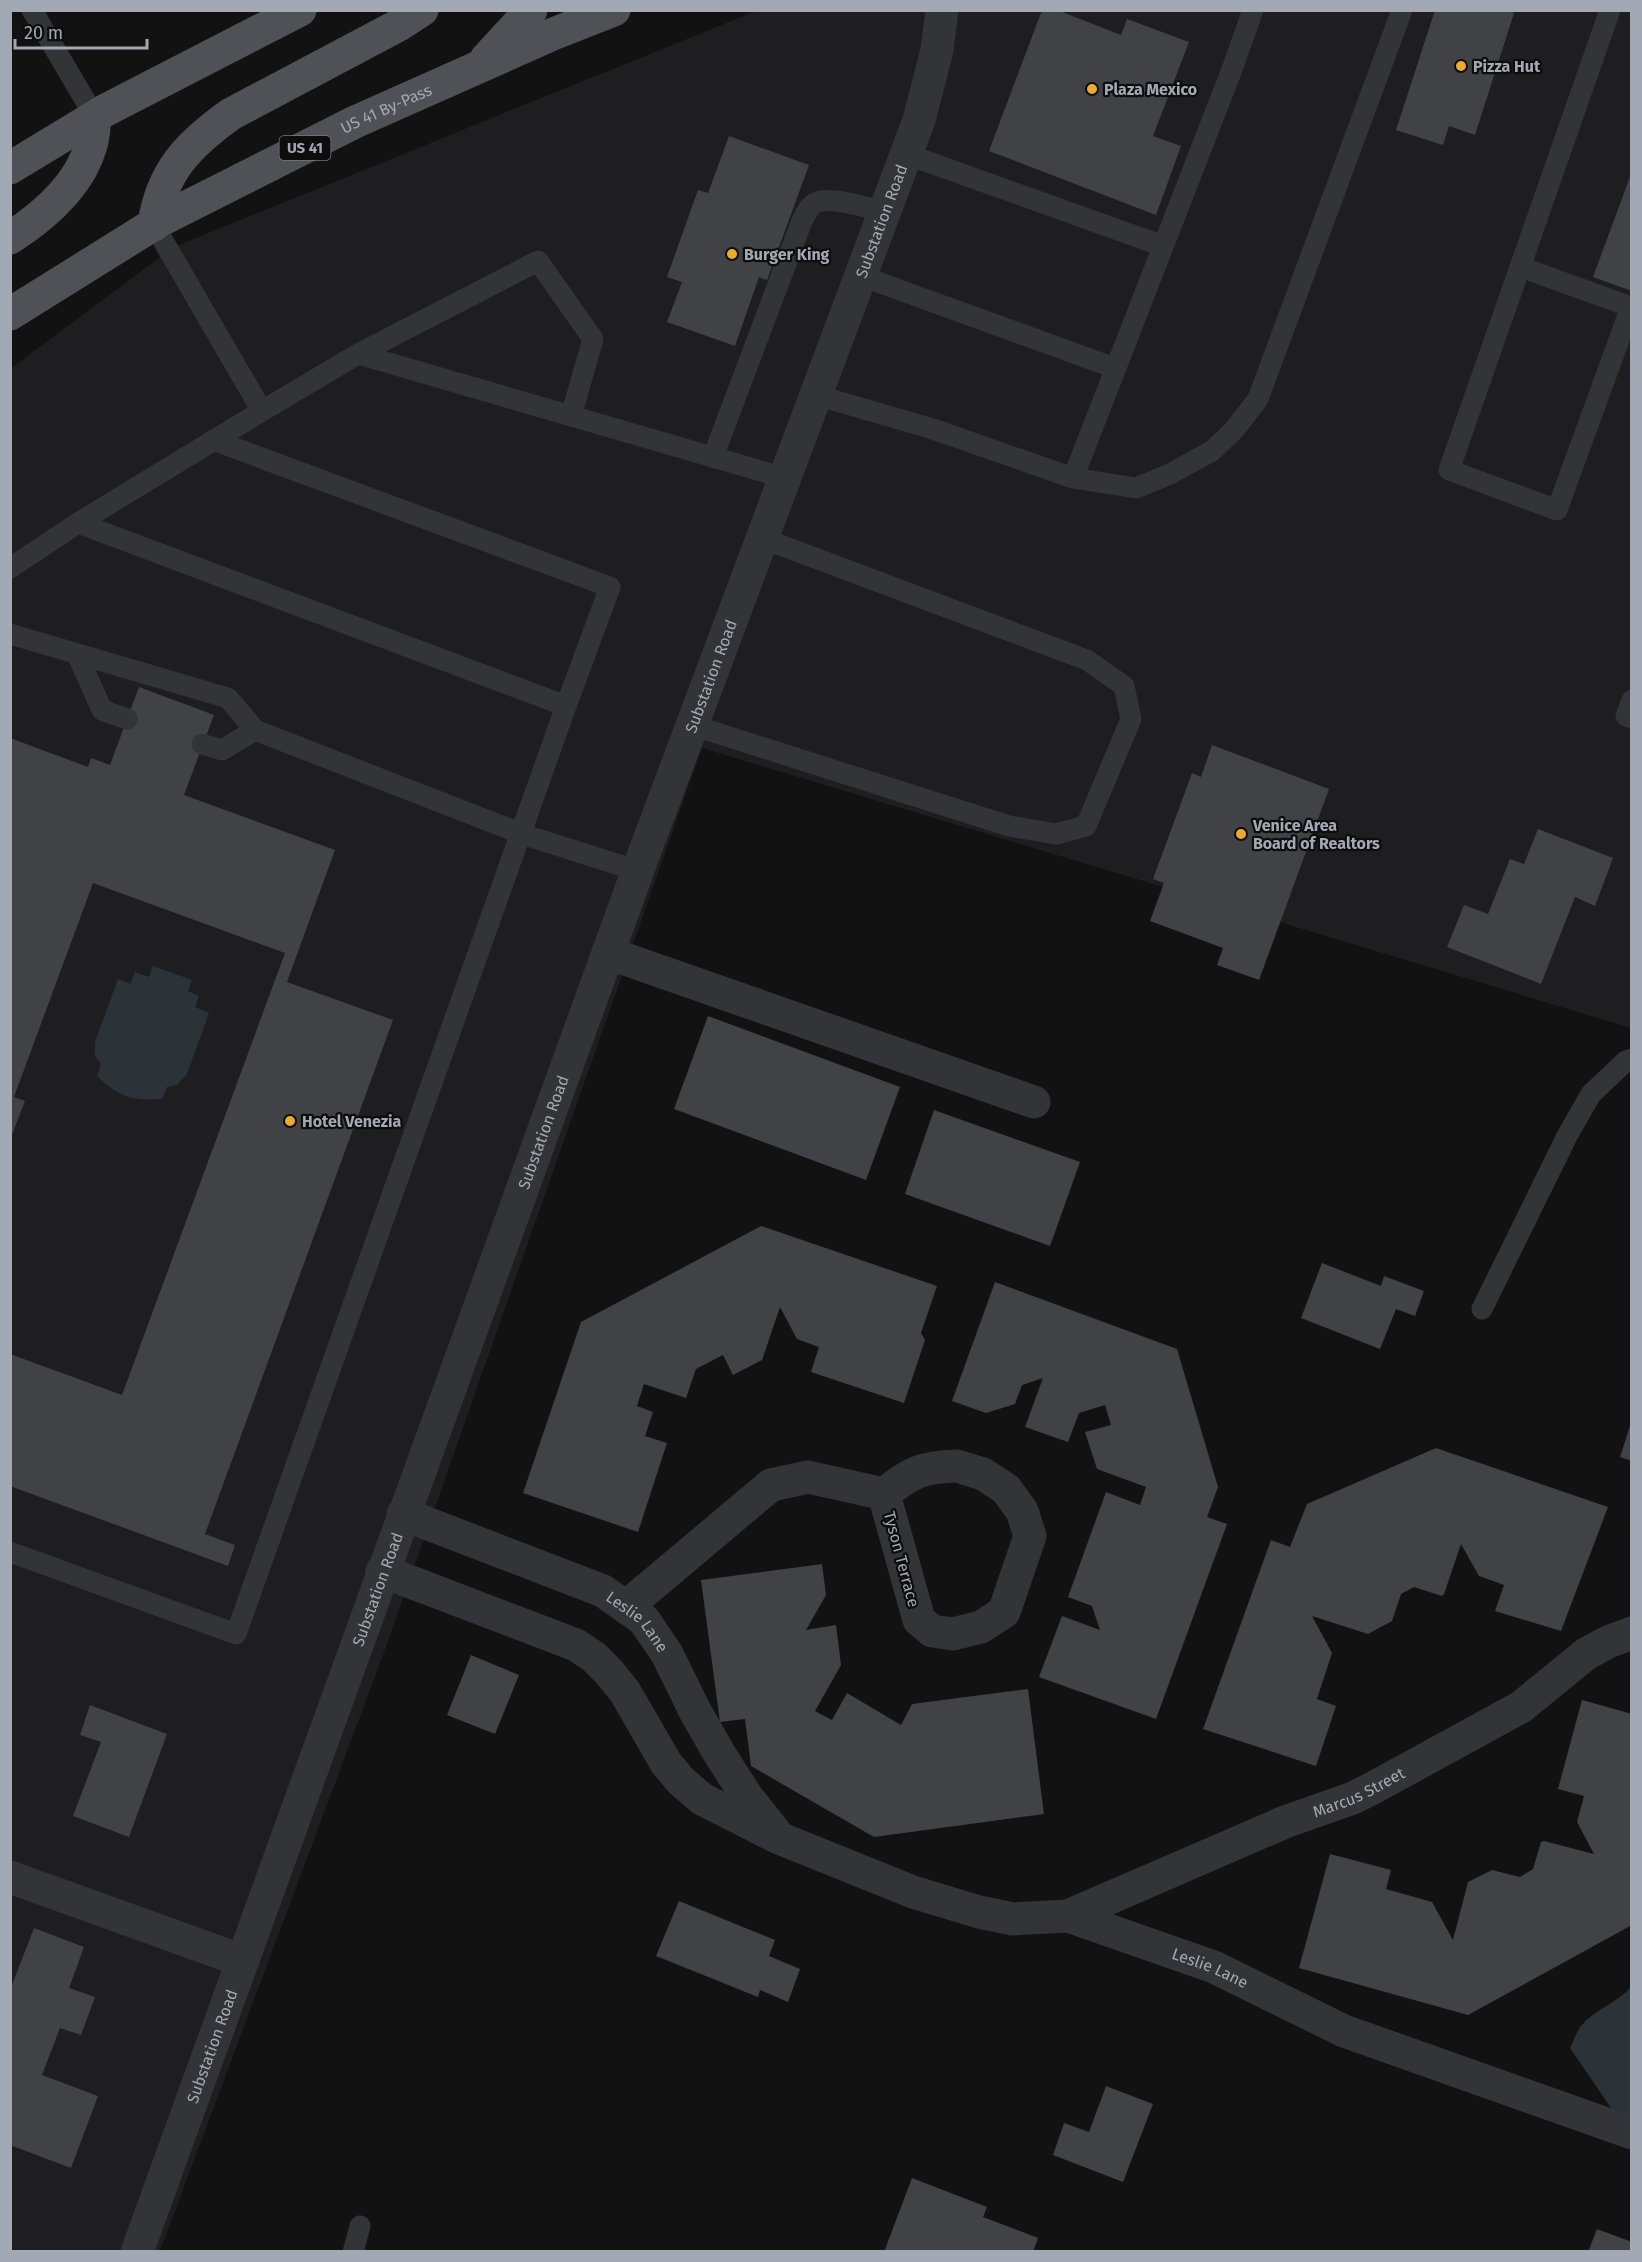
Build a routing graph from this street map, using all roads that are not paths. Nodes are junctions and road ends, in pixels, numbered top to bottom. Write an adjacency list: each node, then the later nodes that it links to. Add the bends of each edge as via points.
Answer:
1 (32, 10): 11 (lane)
2 (300, 10): 11 (main road)
3 (422, 10): 15 (main road, via 231,114 207,131 164,184)
4 (531, 10): 10 (main road)
5 (614, 10): 10 (main road, US 41 By-Pass / US 41)
6 (942, 10): 12 (street, Substation Road, via 934,62)
7 (1253, 10): 17 (lane)
8 (1402, 10): 29 (lane, via 1258,399 1212,451 1170,474 1136,488)
9 (1610, 10): 18 (lane)
10 (476, 69): 15 (main road, US 41 By-Pass / US 41, via 355,122)
11 (95, 117): 13 (main road); 16 (main road, via 91,145 65,193)
12 (906, 154): 14 (street, Substation Road); 17 (lane)
13 (10, 168)
14 (885, 212): 19 (street, Substation Road); 27 (lane, via 834,201 817,202 810,207)
15 (153, 225): 20 (main road, US 41 By-Pass / US 41); 24 (lane)
16 (10, 238)
17 (1163, 246): 22 (lane)
18 (1521, 267): 18 (lane, via 1449,470 1557,510 1631,307)
19 (861, 276): 22 (lane); 23 (street, Substation Road)
20 (10, 314)
21 (358, 354): 24 (lane); 25 (lane); 25 (lane, via 538,261 593,339)
22 (1115, 368): 29 (lane)
23 (816, 395): 28 (street, Substation Road); 29 (lane, via 933,429)
24 (262, 411): 26 (lane)
25 (571, 416): 27 (lane)
26 (213, 440): 30 (lane); 36 (lane, via 610,587)
27 (712, 458): 28 (lane)
28 (785, 478): 31 (street, Substation Road)
29 (1073, 478)
30 (78, 523): 32 (lane); 36 (lane)
31 (762, 538): 39 (street, Substation Road); 39 (lane, via 1087,660 1124,686 1131,719 1086,826 1056,834 1009,826)
32 (10, 568)
33 (10, 634): 34 (lane)
34 (77, 654): 38 (lane, via 102,710); 40 (lane, via 228,698)
35 (1632, 700): 37 (lane, via 1626,716)
36 (566, 706): 42 (lane)
37 (1632, 718)
38 (127, 719)
39 (692, 725): 43 (street, Substation Road)
40 (255, 730): 41 (lane, via 222,750); 42 (lane)
41 (202, 744)
42 (522, 834): 43 (lane); 50 (lane, via 236,1634)
43 (638, 871): 44 (street, Substation Road)
44 (608, 953): 46 (street); 49 (street, Substation Road)
45 (1632, 1059): 47 (lane, via 1592,1094)
46 (1034, 1102)
47 (1482, 1310)
48 (884, 1494): 48 (street, Tyson Terrace, via 905,1477 931,1467 957,1466 983,1474 1006,1489 1022,1511 1030,1536 1004,1612 981,1627 953,1634 932,1631 919,1620); 52 (street, Tyson Terrace, via 808,1477 771,1485)
49 (403, 1514): 51 (street, Substation Road); 52 (street, Leslie Lane, via 603,1591)
50 (10, 1552)
51 (382, 1571): 54 (street, Leslie Lane, via 576,1645 602,1664 625,1692 666,1763 681,1781 702,1798); 57 (street, Substation Road)
52 (627, 1606): 54 (street, Leslie Lane, via 644,1620 667,1654 720,1754)
53 (1632, 1633): 56 (street, Marcus Street, via 1586,1654 1521,1707 1371,1789)
54 (779, 1838): 56 (street, Leslie Lane, via 913,1893 979,1912 1013,1919)
55 (10, 1877): 57 (street)
56 (1068, 1916): 58 (street, Leslie Lane, via 1214,1967 1344,2031)
57 (243, 1960): 60 (street, Substation Road)
58 (1632, 2133)
59 (360, 2226): 61 (lane)
60 (137, 2252)
61 (353, 2252)

